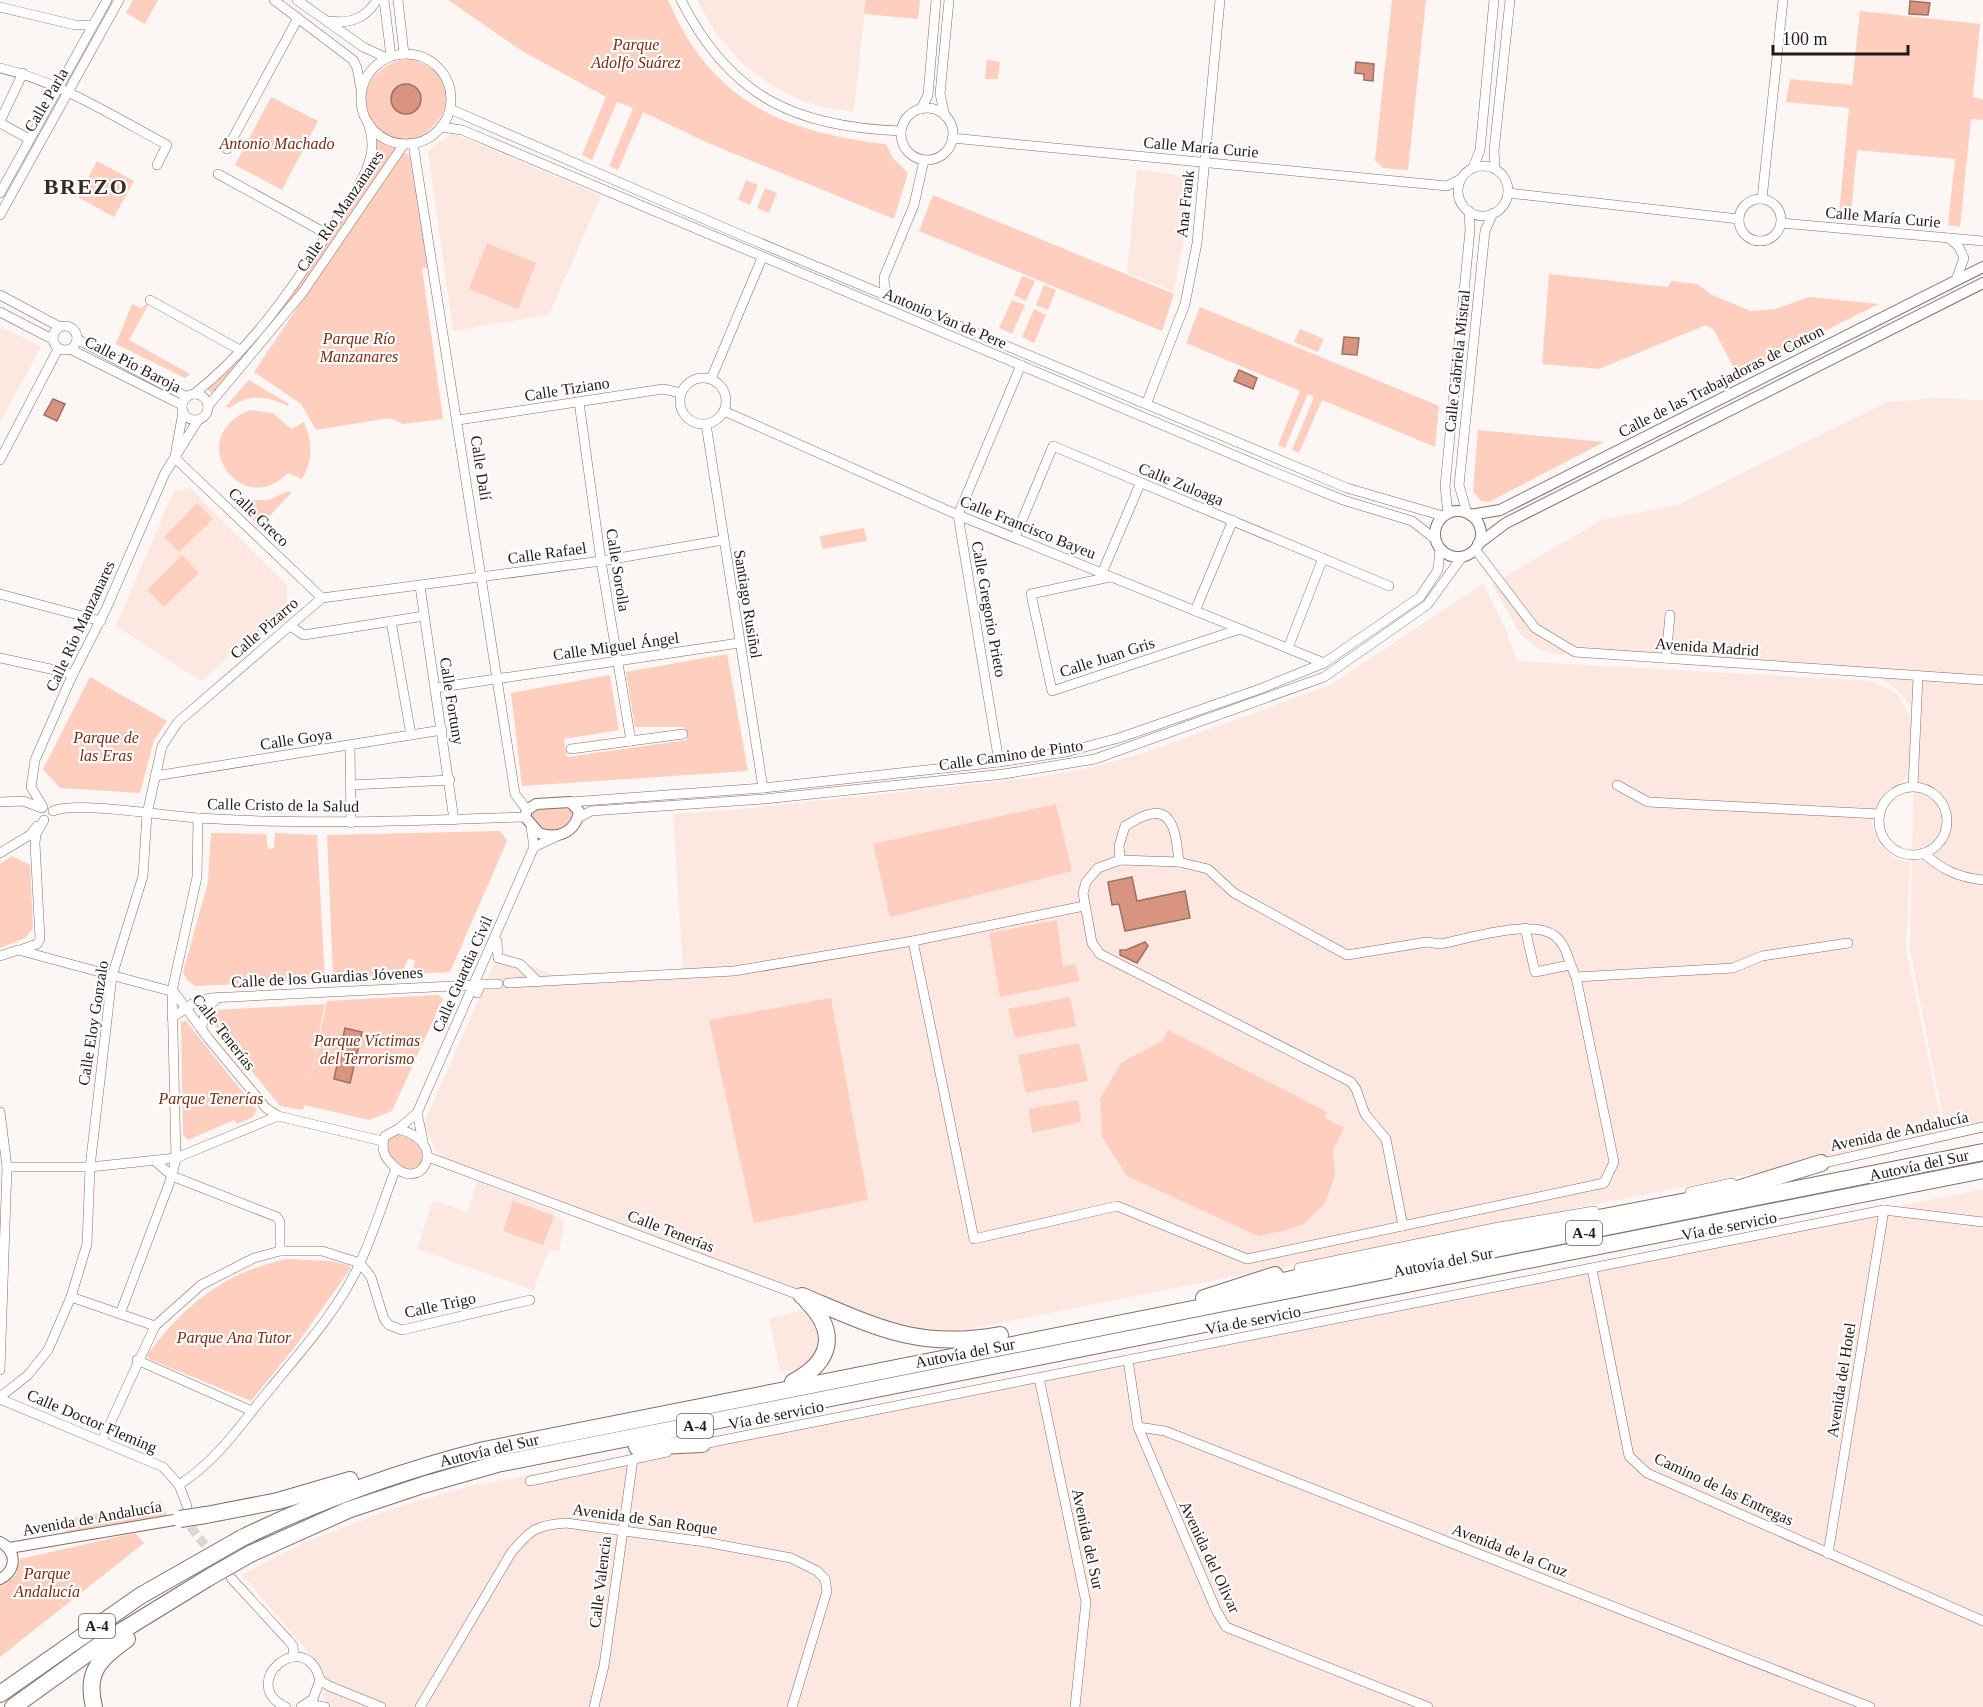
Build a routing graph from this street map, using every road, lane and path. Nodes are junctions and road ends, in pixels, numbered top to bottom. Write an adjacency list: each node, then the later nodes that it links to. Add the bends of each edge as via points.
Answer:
1 (106, 0): 18 (street, Calle Parla)
2 (119, 0): 24 (street, Calle Parla)
3 (274, 0): 16 (street)
4 (297, 0): 17 (street)
5 (377, 0): 17 (street, via 362,17 341,23)
6 (384, 0): 20 (street)
7 (398, 0): 19 (street)
8 (681, 0): 32 (street, via 706,44 738,80 786,110 837,126)
9 (936, 0): 27 (street, via 928,95)
10 (949, 0): 28 (street, via 940,94)
11 (1220, 0): 38 (street, Ana Frank)
12 (1494, 0): 40 (street, via 1480,150)
13 (1510, 0): 41 (street)
14 (1783, 0): 48 (street)
15 (0, 7): 18 (street, via 75,25)
16 (298, 18): 25 (street, via 353,60); 36 (street)
17 (326, 20): 20 (street, via 363,47)
18 (93, 25): 23 (street, Calle Parla)
19 (404, 54): 20 (street); 26 (street, via 427,59 441,70 450,87)
20 (389, 57): 25 (street, via 372,70)
21 (0, 68): 22 (street)
22 (22, 74): 23 (street); 29 (street)
23 (58, 88): 24 (street); 34 (street, Calle Parla)
24 (69, 92): 39 (street, via 167,145); 51 (street, Calle Parla)
25 (362, 93): 30 (street)
26 (450, 109): 31 (street); 62 (street, Antonio Van de Pere)
27 (921, 109): 28 (street); 32 (street, via 908,117)
28 (945, 116): 33 (street)
29 (0, 122): 34 (street)
30 (368, 123): 35 (street, via 383,138); 54 (street, Calle Río Manzanares, via 373,139 370,159)
31 (441, 127): 35 (street, via 432,136); 57 (street, Antonio Van de Pere, via 462,130)
32 (901, 131): 37 (street, via 904,147)
33 (952, 138): 37 (street, via 939,157); 38 (street, Calle María Curie)
34 (30, 139): 45 (street, Calle Parla)
35 (409, 144): 79 (street, Calle Río Manzanares, via 303,292); 82 (street, Calle Dalí)
36 (227, 149)
37 (924, 160): 59 (street, via 914,205)
38 (1204, 163): 44 (street, Calle María Curie); 78 (street, Ana Frank, via 1197,243 1185,304)
39 (157, 165)
40 (1473, 168): 41 (street); 43 (street)
41 (1495, 169): 46 (street, via 1505,179)
42 (218, 174): 54 (street)
43 (1461, 179): 44 (street); 47 (street)
44 (1447, 186): 47 (street)
45 (0, 193)
46 (1508, 193): 50 (street); 52 (street)
47 (1459, 196): 49 (street)
48 (1762, 199): 52 (street, via 1748,203); 53 (street, via 1775,205)
49 (1468, 211): 50 (street, via 1480,215); 89 (street, Calle Gabriela Mistral, via 1470,230)
50 (1493, 213): 87 (street, Calle Gabriela Mistral, via 1485,231 1459,485)
51 (0, 215)
52 (1739, 219): 53 (street, via 1744,234 1759,241 1773,237)
53 (1781, 224): 55 (street, Calle María Curie)
54 (327, 234): 72 (street, Calle Río Manzanares)
55 (1949, 238): 56 (street, Calle María Curie); 60 (street, via 1964,258)
56 (1983, 241)
57 (762, 258): 73 (street, Antonio Van de Pere); 74 (street)
58 (1983, 267): 60 (street, Calle de las Trabajadoras de Cotton)
59 (884, 276): 62 (street); 63 (street)
60 (1956, 280): 87 (street, Calle de las Trabajadoras de Cotton, via 1500,510)
61 (1983, 283): 94 (street, Calle de las Trabajadoras de Cotton, via 1506,523)
62 (870, 287): 63 (street, Antonio Van de Pere)
63 (885, 293): 78 (street, Antonio Van de Pere)
64 (0, 295): 67 (street)
65 (150, 300): 72 (street)
66 (0, 312): 68 (street)
67 (60, 327): 68 (street); 69 (street, via 71,327)
68 (52, 339): 70 (street)
69 (77, 339): 71 (street); 76 (street, Calle Pío Baroja)
70 (58, 349): 71 (street); 85 (street)
71 (70, 349): 76 (street, Calle Pío Baroja)
72 (240, 350): 76 (street, Calle Río Manzanares)
73 (1021, 365): 88 (street); 93 (street, Antonio Van de Pere, via 1323,492 1412,521)
74 (711, 379): 75 (street, via 694,379); 80 (street, via 726,396)
75 (681, 393): 77 (street, Calle Tiziano, via 663,389); 83 (street, via 679,403 685,417)
76 (187, 402): 79 (street, via 206,400); 81 (street, via 189,419); 84 (street, Calle Río Manzanares)
77 (579, 402): 82 (street, Calle Tiziano); 97 (street, Calle Sorolla)
78 (1147, 402): 89 (street, Antonio Van de Pere, via 1347,488)
79 (208, 406): 81 (street, Calle Río Manzanares, via 206,415)
80 (724, 411): 83 (street); 88 (street, Calle Francisco Bayeu)
81 (198, 420): 84 (street, Calle Río Manzanares)
82 (458, 420): 99 (street, Calle Dalí)
83 (706, 424): 92 (street, Santiago Rusiñol)
84 (175, 458): 103 (street, Calle Greco); 107 (street, Calle Río Manzanares)
85 (0, 459)
86 (1140, 484): 90 (street, Calle Zuloaga); 91 (street, Calle Zuloaga, via 1053,446); 98 (street)
87 (1469, 514): 89 (street, via 1458,511); 94 (street, via 1479,525)
88 (958, 515): 91 (street, Calle Francisco Bayeu); 128 (street, Calle Gregorio Prieto)
89 (1445, 515): 93 (street, via 1437,525)
90 (1233, 520): 96 (street, Calle Zuloaga); 104 (street)
91 (1015, 537): 98 (street, Calle Francisco Bayeu)
92 (723, 540): 97 (street, Calle Rafael); 111 (street, Santiago Rusiñol)
93 (1438, 544): 95 (street, via 1450,556); 116 (street, Calle Camino de Pinto, via 1438,570 1420,597)
94 (1477, 546): 95 (street); 114 (street, Avenida Madrid, via 1535,628 1556,643 1575,652)
95 (1462, 556): 143 (street, Calle Camino de Pinto, via 1427,605 1324,677 1095,759 1004,774 764,799 591,811)
96 (1323, 558): 100 (street, Calle Zuloaga); 112 (street)
97 (601, 561): 99 (street, Calle Rafael); 115 (street, Calle Sorolla)
98 (1106, 575): 104 (street, Calle Francisco Bayeu); 110 (street, Calle Juan Gris, via 1031,594 1052,691)
99 (483, 578): 101 (street, Calle Pizarro); 119 (street, Calle Dalí)
100 (1389, 585)
101 (420, 586): 103 (street, Calle Pizarro); 106 (street, Calle Fortuny)
102 (0, 594): 107 (street)
103 (321, 598): 109 (street, Calle Pizarro)
104 (1195, 611): 110 (street, Calle Francisco Bayeu)
105 (1670, 615): 114 (street)
106 (424, 616): 108 (street); 121 (street, Calle Fortuny)
107 (101, 621): 117 (street, Calle Río Manzanares)
108 (391, 621): 109 (street, via 304,635); 124 (street)
109 (290, 626): 129 (street, Calle Pizarro, via 178,722 162,746)
110 (1240, 629): 112 (street, Calle Francisco Bayeu)
111 (738, 643): 115 (street, Calle Miguel Ángel); 134 (street, Santiago Rusiñol)
112 (1288, 648): 116 (street, Calle Francisco Bayeu)
113 (0, 658): 117 (street)
114 (1666, 658): 118 (street, Avenida Madrid)
115 (617, 661): 119 (street, Calle Miguel Ángel); 125 (street, Calle Sorolla)
116 (1324, 663): 128 (street, Calle Camino de Pinto, via 1119,738 1066,752)
117 (74, 674): 138 (street, Calle Río Manzanares, via 35,760 31,787)
118 (1918, 677): 120 (street, Avenida Madrid); 133 (street)
119 (498, 679): 121 (street, Calle Miguel Ángel); 142 (street, Calle Dalí, via 516,797)
120 (1983, 680)
121 (435, 688): 122 (street, Calle Fortuny)
122 (442, 730): 124 (street, Calle Goya); 130 (street, Calle Fortuny)
123 (683, 734): 125 (street)
124 (411, 735): 126 (street, Calle Goya)
125 (631, 741): 127 (street)
126 (350, 746): 129 (street, Calle Goya); 131 (street)
127 (571, 749)
128 (999, 762): 134 (street, Calle Camino de Pinto)
129 (155, 776): 139 (street, Calle Pizarro)
130 (450, 780): 131 (street); 145 (street, Calle Fortuny)
131 (351, 784): 146 (street)
132 (1617, 785): 140 (street, via 1648,802)
133 (1913, 786): 140 (street, via 1891,794); 150 (street, via 1935,795 1947,817 1942,839)
134 (763, 788): 137 (street, Calle Camino de Pinto)
135 (0, 795): 136 (street)
136 (0, 802): 138 (street, Calle Cristo de la Salud, via 23,801)
137 (570, 802): 142 (street, via 536,804); 143 (street, via 579,811)
138 (46, 809): 139 (street, Calle Cristo de la Salud); 144 (street, via 53,818)
139 (147, 814): 141 (street, Calle Cristo de la Salud); 162 (street, Calle Eloy Gonzalo, via 143,876)
140 (1879, 814): 150 (street, via 1881,833 1888,844 1908,855)
141 (198, 818): 146 (street, Calle Cristo de la Salud); 168 (street, via 197,877)
142 (528, 818): 145 (street, Calle Cristo de la Salud); 147 (street, via 539,833); 148 (street)
143 (578, 818): 147 (street, via 569,830)
144 (43, 820): 149 (street, via 30,835); 159 (street, via 35,843 40,939 37,944)
145 (454, 820): 146 (street, Calle Cristo de la Salud)
146 (351, 823)
147 (556, 837): 148 (street)
148 (534, 848): 156 (street, Calle Guardia Civil)
149 (0, 853)
150 (1923, 853): 153 (street, via 1959,877)
151 (1120, 861): 152 (street); 152 (street, via 1119,840 1125,826 1151,813 1161,814 1169,821); 154 (street, via 1098,868 1086,882)
152 (1179, 862): 155 (street, via 1208,869 1234,893 1347,955)
153 (1983, 880)
154 (1084, 906): 157 (street); 195 (street, via 1092,943 1100,954 1351,1082 1365,1114 1386,1139)
155 (1526, 928): 161 (street, via 1555,936 1566,949); 161 (street, via 1534,972)
156 (499, 930): 164 (street, via 496,955 520,964); 167 (street, Calle Guardia Civil)
157 (913, 941): 164 (street, via 734,972); 195 (street, via 974,1239 1117,1206 1247,1258)
158 (1848, 943): 163 (street, via 1762,956 1733,968)
159 (18, 950): 160 (street); 162 (street, Calle Tenerías)
160 (0, 956)
161 (1570, 965): 163 (street)
162 (112, 975): 168 (street, Calle Tenerías); 189 (street, Calle Eloy Gonzalo)
163 (1576, 977): 195 (street, via 1614,1162 1604,1183)
164 (538, 982): 165 (street)
165 (508, 983)
166 (498, 984): 173 (street, via 480,985 451,1051)
167 (474, 985): 169 (street, Calle de los Guardias Jóvenes); 173 (street, Calle Guardia Civil)
168 (172, 991): 170 (street, Calle Tenerías); 171 (street)
169 (218, 997): 170 (street, Calle de los Guardias Jóvenes); 172 (street, via 207,1008)
170 (185, 1008): 171 (street, Calle de los Guardias Jóvenes); 172 (street, Calle Tenerías)
171 (172, 1018): 185 (street)
172 (201, 1029): 174 (street, Calle Tenerías)
173 (435, 1074): 176 (street, Calle Guardia Civil)
174 (262, 1104): 177 (street, Calle Tenerías); 178 (street, via 264,1111)
175 (0, 1112): 188 (street)
176 (417, 1113): 180 (street, Calle Guardia Civil); 182 (street)
177 (278, 1116): 178 (street); 181 (street, Calle Tenerías)
178 (258, 1123): 185 (street)
179 (1983, 1128): 187 (street, Avenida de Andalucía)
180 (398, 1129): 181 (street); 182 (street, via 413,1134)
181 (382, 1141): 190 (street, via 387,1159)
182 (424, 1144): 184 (street)
183 (1983, 1152): 205 (highway, Autovía del Sur / A-4)
184 (428, 1157): 190 (street, via 420,1172); 201 (street, Calle Tenerías)
185 (176, 1158): 186 (street); 192 (street)
186 (155, 1161): 189 (street); 192 (street)
187 (1821, 1163): 198 (street, via 1643,1203 1499,1227); 203 (highway, via 1718,1195)
188 (7, 1167): 189 (street); 200 (street)
189 (90, 1167): 202 (street, Calle Eloy Gonzalo, via 87,1244)
190 (396, 1168): 197 (street)
191 (1983, 1170): 220 (highway, Autovía del Sur / A-4)
192 (172, 1176): 196 (street, via 277,1217); 206 (street)
193 (1884, 1210): 194 (street, Vía de servicio); 199 (street, Vía de servicio); 227 (street, Avenida del Hotel)
194 (1983, 1222)
195 (1403, 1226)
196 (279, 1251): 197 (street, via 322,1251); 207 (street, via 254,1258 201,1285)
197 (360, 1263): 204 (street, Calle Trigo, via 371,1277 384,1319 402,1330); 215 (street, via 307,1343)
198 (1299, 1268): 203 (highway)
199 (1592, 1269): 210 (street, Vía de servicio); 227 (street, Camino de las Entregas, via 1629,1456 1647,1473)
200 (2, 1290): 211 (street)
201 (802, 1296): 208 (highway, via 883,1329 933,1340 982,1338 1035,1328); 213 (highway, via 825,1323 824,1354 811,1372)
202 (71, 1297): 206 (street); 214 (street, Calle Eloy Gonzalo, via 48,1350 28,1375)
203 (1204, 1298): 205 (highway)
204 (530, 1300)
205 (1184, 1312): 208 (highway, Autovía del Sur / A-4)
206 (120, 1314): 207 (street)
207 (154, 1326): 209 (street)
208 (1087, 1329): 213 (highway, Autovía del Sur / A-4)
209 (137, 1360): 215 (street); 217 (street)
210 (1128, 1360): 212 (street, Vía de servicio); 216 (street, Avenida del Olivar)
211 (0, 1370)
212 (1039, 1378): 218 (street, Vía de servicio); 245 (street, Avenida del Sur, via 1086,1602)
213 (778, 1390): 221 (highway, Autovía del Sur / A-4)
214 (0, 1398): 217 (street, Calle Doctor Fleming)
215 (252, 1411): 223 (street, via 210,1464)
216 (1138, 1427): 246 (street, Avenida del Olivar, via 1226,1627); 247 (street, Avenida de la Cruz, via 1165,1431)
217 (102, 1441): 223 (street, Calle Doctor Fleming, via 163,1467)
218 (702, 1444): 219 (street, Vía de servicio); 220 (highway, via 655,1444 536,1464)
219 (633, 1459): 222 (street, Vía de servicio); 225 (street, Calle Valencia)
220 (496, 1464): 230 (highway, Autovía del Sur / A-4, bridge, via 348,1510 250,1554)
221 (424, 1465): 224 (highway, bridge, via 393,1468 278,1501 206,1515); 234 (highway, Autovía del Sur / A-4, bridge, via 349,1491 242,1538 140,1596)
222 (530, 1481)
223 (179, 1485): 224 (street, Calle Doctor Fleming)
224 (183, 1513): 226 (street, Avenida de Andalucía)
225 (621, 1531): 242 (street, Avenida de San Roque, via 566,1524 543,1525 527,1533 499,1572); 243 (street, Calle Valencia, via 604,1666); 244 (street, Avenida de San Roque, via 791,1558 825,1579 827,1591)
226 (4, 1545): 229 (street, via 14,1559 7,1575)
227 (1828, 1554): 231 (street, Camino de las Entregas)
228 (231, 1578): 232 (street, via 293,1646)
229 (0, 1579)
230 (192, 1588): 237 (highway, Autovía del Sur / A-4, via 102,1643); 238 (highway, via 102,1658 90,1691)
231 (1983, 1621)
232 (294, 1657): 233 (street, via 314,1666); 235 (street, via 272,1668 268,1685)
233 (320, 1680): 236 (street, via 317,1693); 241 (street)
234 (0, 1694)
235 (272, 1704): 239 (street)
236 (305, 1705): 240 (street)
237 (13, 1707)
238 (94, 1707)
239 (286, 1707)
240 (325, 1707)
241 (381, 1707)
242 (420, 1707)
243 (594, 1707)
244 (792, 1707)
245 (1074, 1707)
246 (1428, 1707)
247 (1870, 1707)

